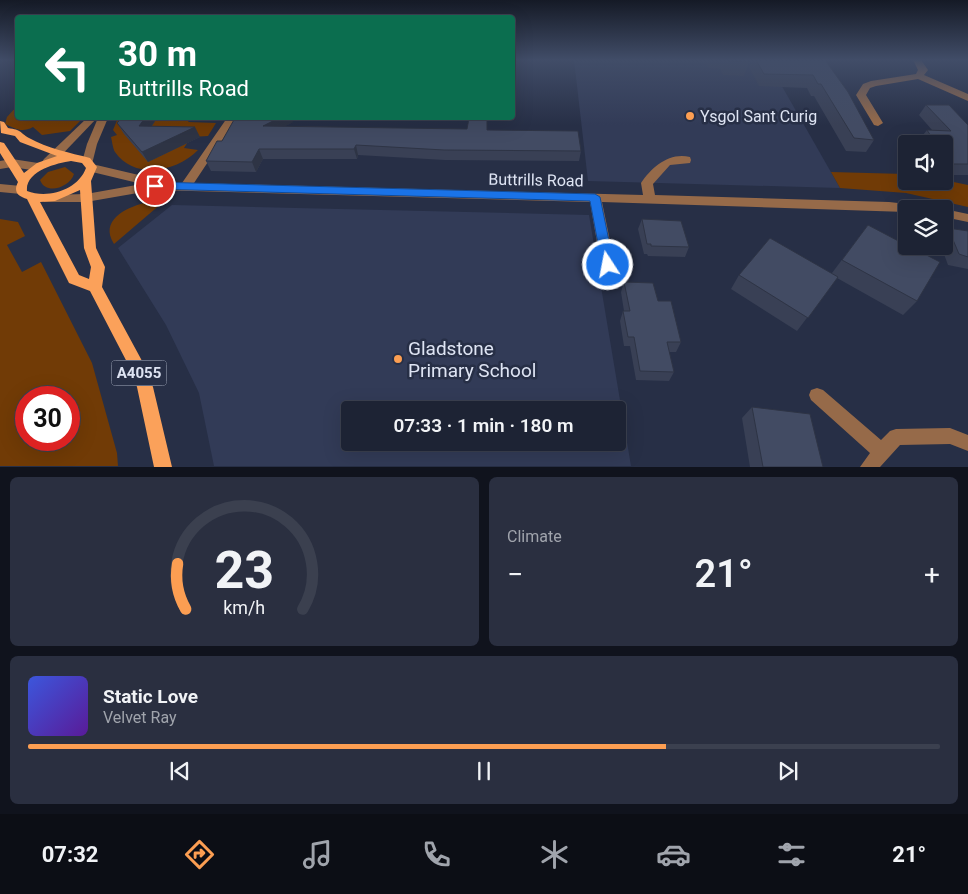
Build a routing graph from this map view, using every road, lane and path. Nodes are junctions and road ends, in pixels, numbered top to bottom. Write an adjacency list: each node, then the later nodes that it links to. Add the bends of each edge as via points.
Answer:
1 (882, 82): 7 (street, via 866,86 861,95)
2 (932, 82): 3 (street)
3 (968, 98)
4 (90, 120): 10 (street)
5 (102, 120): 16 (street, via 92,144)
6 (231, 120): 19 (street)
7 (878, 122)
8 (2, 132): 10 (main road, via 18,133 24,140)
9 (0, 145): 13 (main road)
10 (58, 152): 11 (main road); 15 (street)
11 (71, 157): 15 (main road); 16 (main road, via 80,157)
12 (686, 160): 25 (street, via 667,162 647,183)
13 (12, 163): 14 (street); 15 (street); 21 (main road)
14 (0, 164)
15 (43, 165): 21 (main road)
16 (90, 165): 17 (main road); 18 (street, Buttrills Road)
17 (85, 181): 23 (main road); 24 (main road, via 72,191)
18 (155, 186): 19 (street, Buttrills Road); 23 (street, Buttrills Road)
19 (185, 186): 22 (street, Buttrills Road)
20 (0, 188): 21 (street)
21 (25, 190): 24 (main road); 30 (main road, via 74,279)
22 (595, 197): 25 (street, Buttrills Road); 29 (street)
23 (86, 198): 24 (street, Buttrills Road); 30 (main road, via 90,248 98,267)
24 (48, 199)
25 (650, 200): 26 (street, Buttrills Road)
26 (898, 207)
27 (953, 215): 28 (street)
28 (968, 218)
29 (608, 265)
30 (94, 287): 34 (main road, A4055, via 145,387)
31 (816, 395): 33 (street)
32 (968, 443): 33 (street, via 950,436 896,437)
33 (882, 452): 35 (street)
34 (163, 466)
35 (868, 466)

